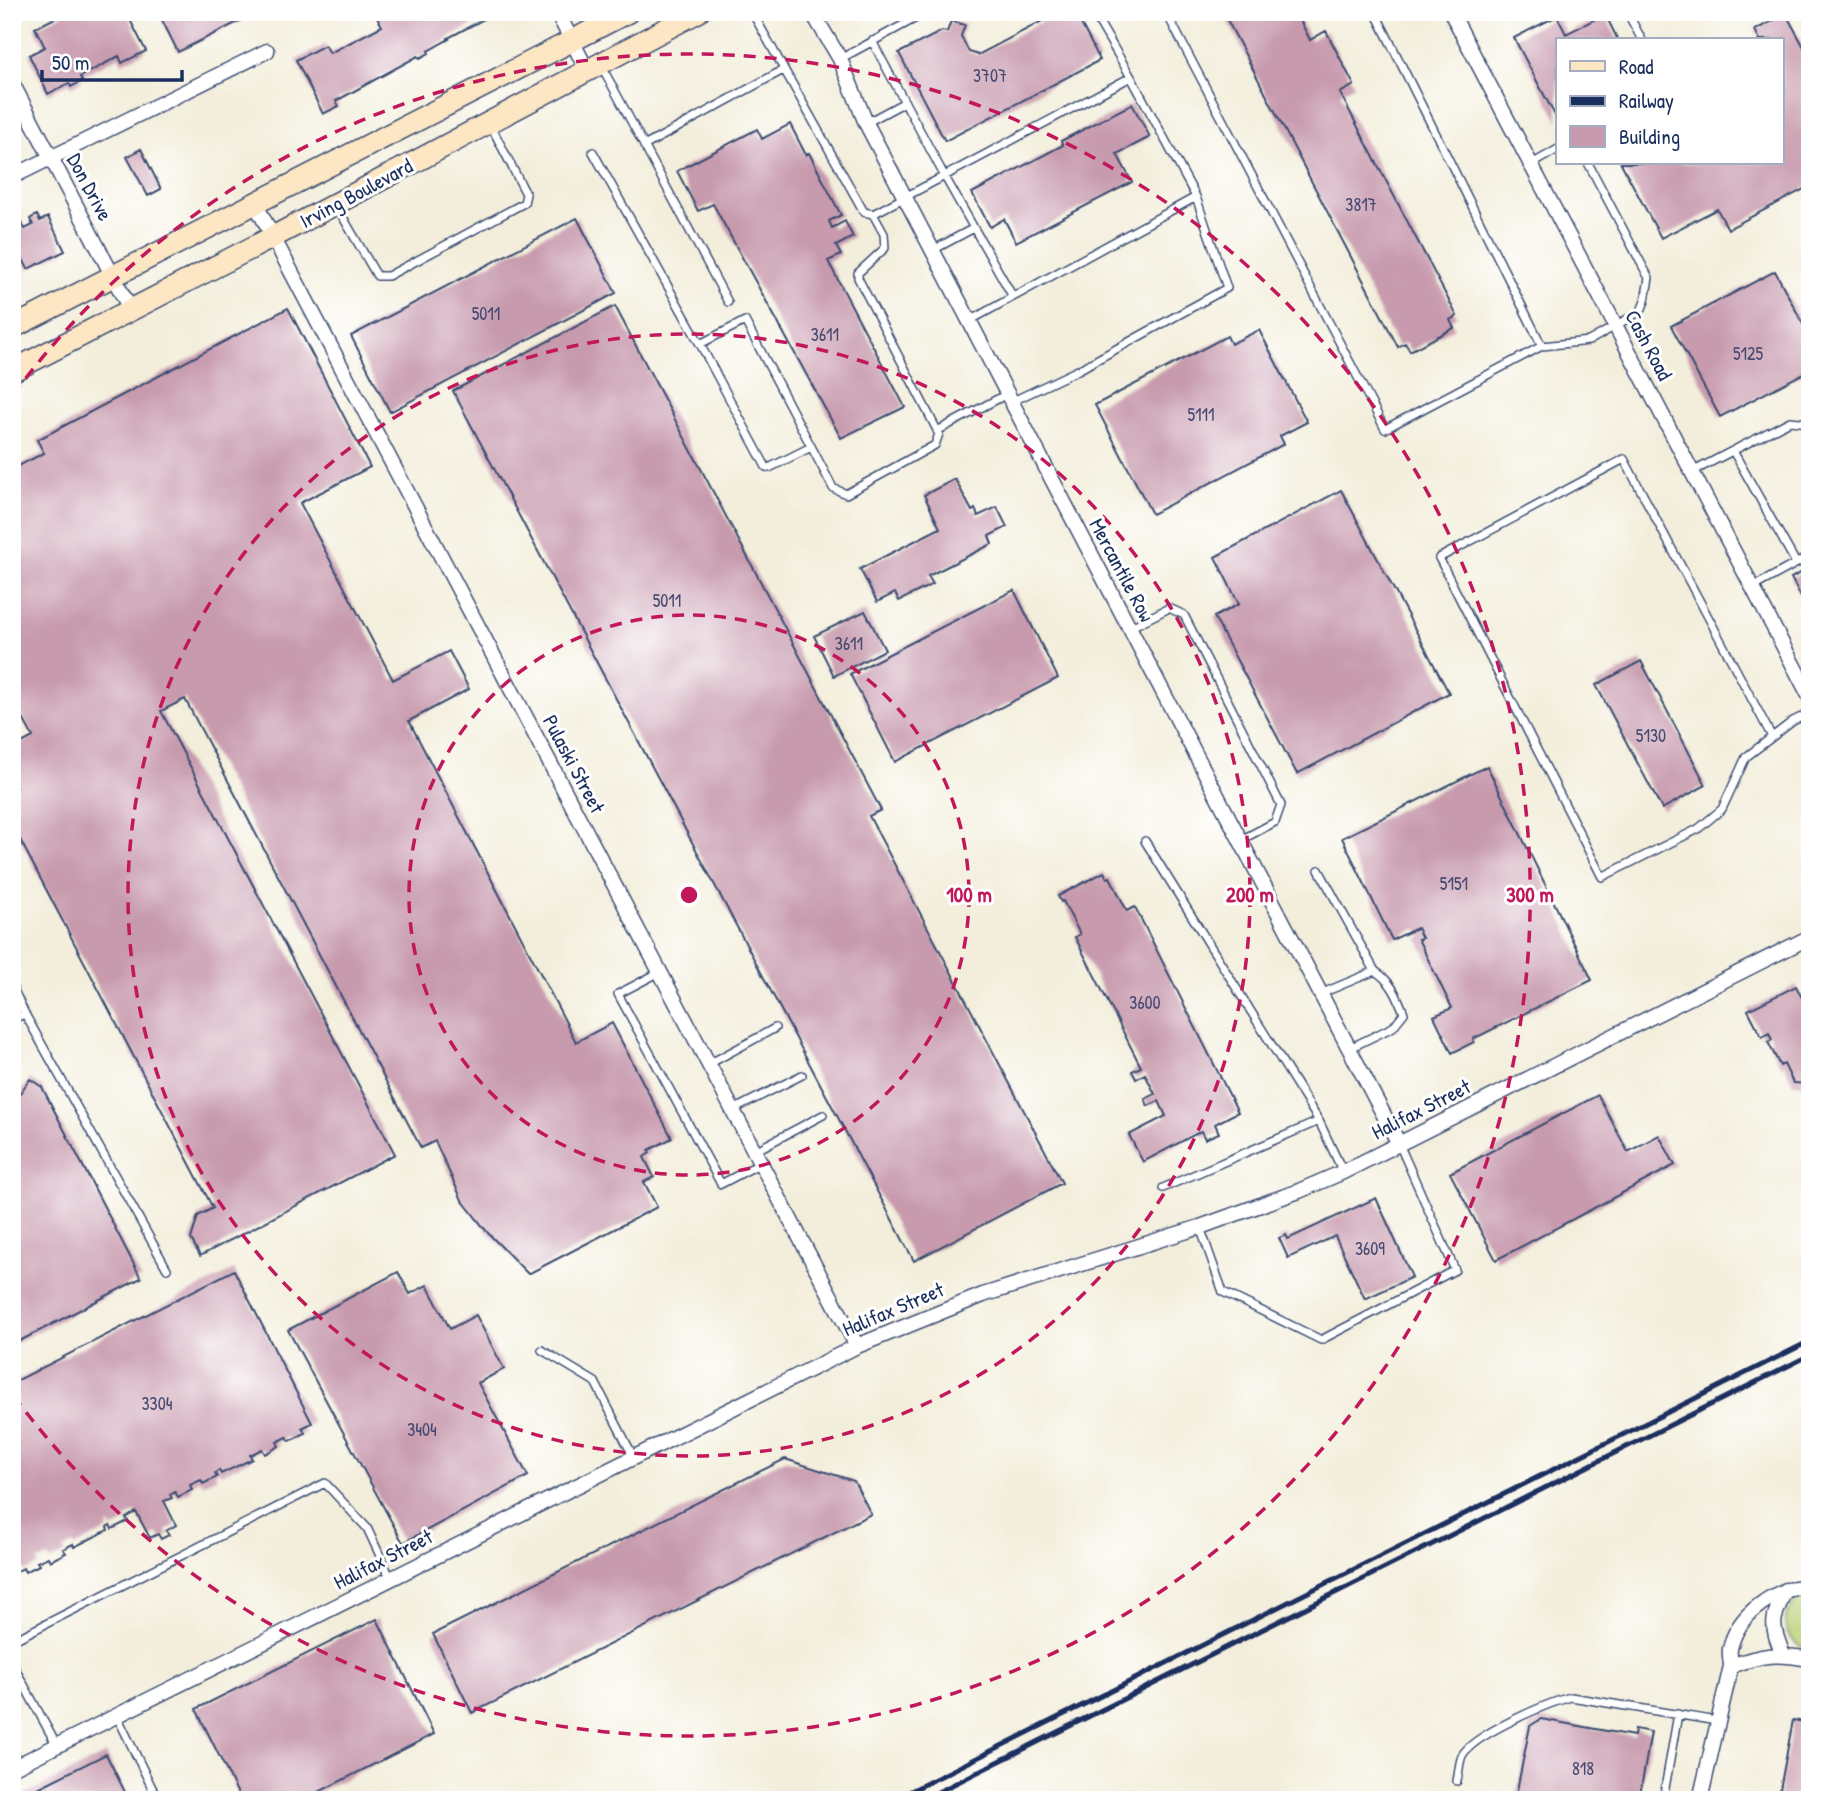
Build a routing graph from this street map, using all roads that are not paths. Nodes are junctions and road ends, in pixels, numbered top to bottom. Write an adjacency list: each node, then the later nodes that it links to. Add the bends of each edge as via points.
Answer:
1 (557, 12): 14 (street)
2 (628, 12): 14 (main road, Irving Boulevard)
3 (698, 12): 17 (main road, Irving Boulevard)
4 (752, 12): 18 (lane)
5 (812, 12): 16 (street, Mercantile Row)
6 (927, 12): 13 (lane)
7 (1093, 12): 19 (lane)
8 (1166, 12): 48 (lane, via 1385,429)
9 (1375, 12): 48 (lane)
10 (1451, 12): 29 (street, Cash Road)
11 (1627, 12): 12 (lane)
12 (1641, 38)
13 (872, 41): 16 (lane); 21 (lane)
14 (572, 42): 17 (street); 34 (main road, Irving Boulevard)
15 (267, 51): 27 (street)
16 (840, 59): 23 (street, Mercantile Row)
17 (594, 67): 22 (main road, Irving Boulevard); 24 (lane)
18 (783, 70): 24 (lane); 36 (lane, via 864,212)
19 (1131, 77): 31 (lane); 32 (lane)
20 (12, 83): 27 (street, Don Drive)
21 (905, 102): 23 (lane); 31 (lane)
22 (489, 122): 35 (main road, Irving Boulevard); 35 (lane, via 526,194 524,203 388,276 377,276)
23 (866, 123): 33 (street, Mercantile Row)
24 (644, 146): 42 (lane)
25 (1556, 150): 29 (lane)
26 (593, 152): 47 (lane)
27 (51, 157): 30 (street); 40 (street, Don Drive)
28 (1589, 164): 45 (lane, via 1649,278 1641,311)
29 (1530, 165): 45 (street, Cash Road)
30 (12, 177)
31 (944, 177): 33 (lane); 37 (lane)
32 (1196, 197): 41 (lane); 50 (lane, via 1227,288 1078,370)
33 (905, 199): 36 (lane); 39 (street, Mercantile Row)
34 (255, 203): 38 (street, Pulaski Street); 40 (main road, Irving Boulevard)
35 (335, 204): 38 (main road, Irving Boulevard)
36 (873, 214): 52 (lane, via 884,234 885,248 858,278)
37 (974, 228): 39 (lane); 41 (lane)
38 (273, 237): 43 (main road, Irving Boulevard); 68 (street, Pulaski Street)
39 (932, 250): 44 (street, Mercantile Row)
40 (113, 276): 43 (street, Don Drive); 46 (main road, Irving Boulevard)
41 (1013, 297): 44 (lane)
42 (728, 302)
43 (130, 309): 49 (main road, Irving Boulevard)
44 (969, 321): 50 (street, Mercantile Row)
45 (1615, 327): 48 (lane, via 1589,341); 55 (street, Cash Road)
46 (12, 328)
47 (700, 344): 53 (lane, via 766,467); 53 (lane, via 744,321)
48 (1542, 346)
49 (12, 370)
50 (1009, 398): 52 (lane); 59 (street, Mercantile Row)
51 (1810, 423): 54 (lane, via 1790,421)
52 (937, 431): 53 (lane, via 935,445 846,494 833,488)
53 (811, 447)
54 (1733, 451): 55 (lane); 57 (lane)
55 (1691, 473): 58 (street, Cash Road)
56 (1810, 556): 57 (lane)
57 (1796, 563): 58 (lane)
58 (1752, 587): 60 (street, Cash Road)
59 (1129, 629): 64 (street, Mercantile Row); 64 (lane, via 1169,608 1184,615 1281,805 1275,822)
60 (1810, 697)
61 (1810, 713): 62 (lane)
62 (1772, 737): 62 (lane, via 1746,757 1722,809 1699,829 1602,877 1439,558 1623,459)
63 (1145, 841): 79 (lane)
64 (1240, 841): 70 (street, Mercantile Row)
65 (1319, 870): 67 (lane)
66 (1810, 937): 80 (street, Halifax Street)
67 (1376, 971): 70 (lane); 74 (lane, via 1388,979 1404,1013 1393,1027)
68 (660, 972): 75 (street, Pulaski Street); 81 (lane, via 618,994 721,1184)
69 (12, 986): 71 (lane)
70 (1319, 994): 74 (street, Mercantile Row)
71 (25, 1014): 72 (lane); 85 (lane)
72 (12, 1020)
73 (775, 1028): 75 (lane)
74 (1348, 1049): 80 (street, Mercantile Row)
75 (709, 1065): 77 (street, Pulaski Street)
76 (802, 1075): 77 (lane)
77 (733, 1111): 81 (street, Pulaski Street)
78 (823, 1115): 81 (lane)
79 (1319, 1121): 82 (lane); 83 (lane)
80 (1399, 1144): 82 (street, Halifax Street); 84 (lane, via 1455,1270 1321,1340 1223,1292)
81 (757, 1157): 86 (street, Pulaski Street)
82 (1343, 1172): 84 (street, Halifax Street)
83 (1163, 1188)
84 (1200, 1227): 86 (street, Halifax Street, via 983,1295)
85 (167, 1269)
86 (856, 1346): 88 (street, Halifax Street)
87 (542, 1350): 88 (lane, via 595,1382)
88 (634, 1456): 89 (street, Halifax Street)
89 (391, 1578): 92 (lane, via 367,1528 325,1483); 98 (street, Halifax Street)
90 (1810, 1586): 91 (street)
91 (1785, 1590): 93 (street, via 1773,1631); 96 (street, via 1761,1604 1741,1624 1730,1649)
92 (12, 1641)
93 (1783, 1654): 94 (street); 96 (street)
94 (1810, 1659)
95 (12, 1663): 100 (lane)
96 (1731, 1666): 99 (street)
97 (1678, 1714): 99 (lane); 102 (lane, via 1571,1697 1550,1703 1486,1736 1464,1754); 104 (lane, via 1664,1794)
98 (117, 1716): 100 (street, Halifax Street); 103 (lane)
99 (1717, 1721): 105 (street)
100 (57, 1746): 101 (street, Halifax Street)
101 (12, 1768)
102 (1457, 1781)
103 (158, 1800)
104 (1690, 1800)
105 (1700, 1800)

